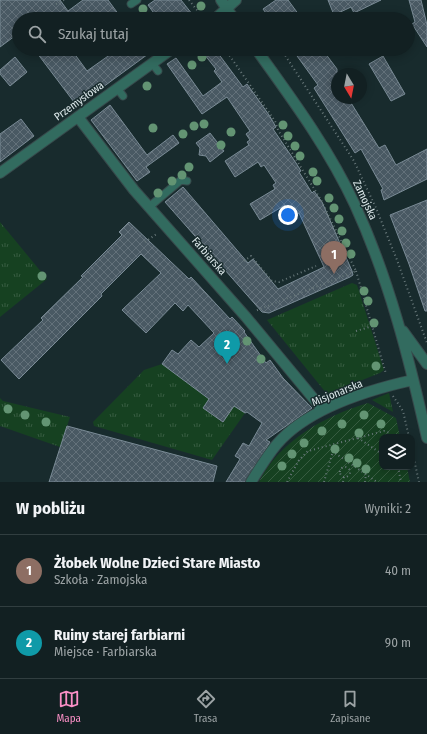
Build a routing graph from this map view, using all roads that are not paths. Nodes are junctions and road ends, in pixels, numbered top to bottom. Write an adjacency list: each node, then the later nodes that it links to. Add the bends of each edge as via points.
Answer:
1 (221, 0): 3 (street)
2 (236, 0): 3 (street)
3 (227, 9): 4 (street); 5 (street)
4 (223, 12)
5 (229, 12)
6 (165, 56): 8 (street, Przemysłowa, via 155,67 120,92)
7 (261, 56): 12 (street, Zamojska, via 304,117 346,188 375,252)
8 (78, 117): 9 (street, Przemysłowa); 11 (street, Farbiarska)
9 (0, 173)
10 (187, 181): 11 (lane, via 181,180)
11 (149, 207): 15 (street, Farbiarska, via 246,317)
12 (400, 326): 13 (street); 14 (street, Zamojska)
13 (427, 364)
14 (413, 380): 15 (street, Misjonarska); 16 (street, Zamojska)
15 (323, 410): 17 (street, Misjonarska, via 299,425 278,443)
16 (427, 433)
17 (251, 482)

